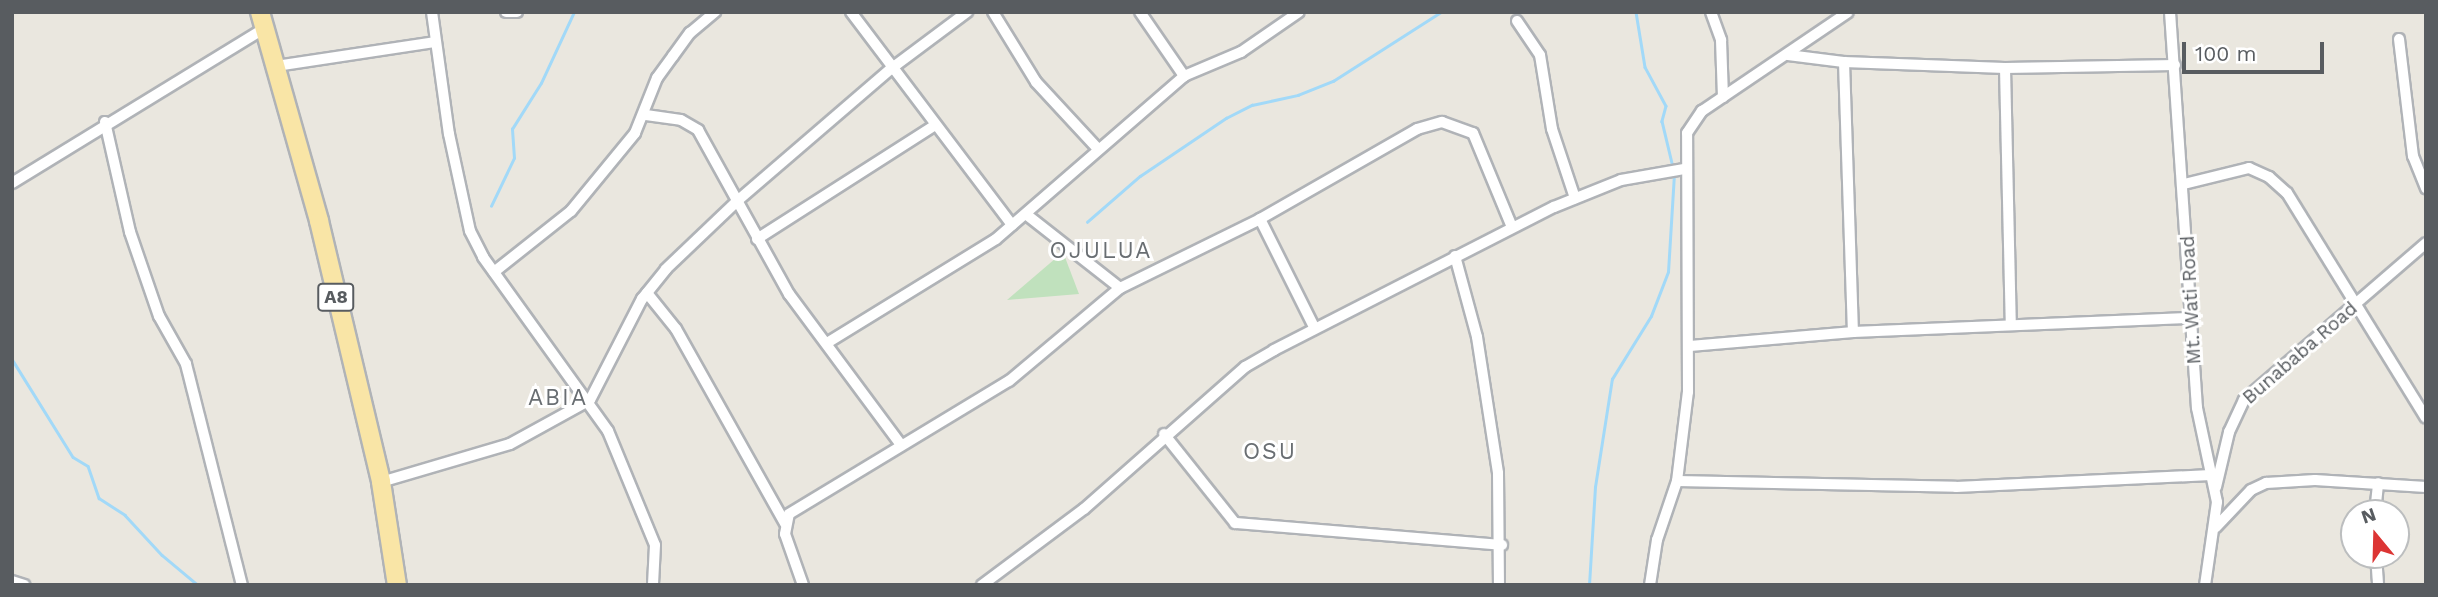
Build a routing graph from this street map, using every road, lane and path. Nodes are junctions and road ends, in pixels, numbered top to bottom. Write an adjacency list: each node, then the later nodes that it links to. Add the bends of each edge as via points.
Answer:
1 (432, 12): 16 (street)
2 (506, 12): 3 (street)
3 (517, 12)
4 (715, 12): 25 (street, via 690,33 657,78)
5 (851, 12): 21 (street)
6 (967, 12): 21 (street)
7 (993, 12): 28 (street, via 1036,82)
8 (1140, 12): 23 (street)
9 (1298, 12): 23 (street, via 1241,52)
10 (1711, 12): 24 (street, via 1721,40)
11 (1848, 12): 17 (street)
12 (2169, 12): 19 (street, Mt. Wati Road)
13 (262, 20): 20 (main road, A8); 26 (street)
14 (1517, 21): 33 (street, via 1540,55 1552,129)
15 (2399, 39): 32 (street, via 2413,156)
16 (435, 43): 20 (street); 42 (street, via 466,218)
17 (1788, 55): 18 (street); 24 (street)
18 (1844, 62): 22 (street); 49 (street)
19 (2175, 65): 22 (street); 31 (street, Mt. Wati Road)
20 (276, 66): 58 (main road, A8)
21 (892, 68): 27 (street); 34 (street)
22 (2005, 68): 47 (street)
23 (1184, 76): 28 (street)
24 (1723, 97): 29 (street, via 1694,118 1685,140)
25 (646, 114): 34 (street, via 681,120 698,130); 42 (street, via 570,211)
26 (105, 122): 30 (street); 69 (street, via 130,232 159,316 186,364)
27 (934, 126): 37 (street); 39 (street)
28 (1098, 149): 35 (street)
29 (1684, 169): 33 (street, via 1620,180); 51 (street)
30 (12, 183)
31 (2184, 184): 45 (street, via 2249,168 2269,177 2296,203); 46 (street, Mt. Wati Road)
32 (2426, 188)
33 (1575, 198): 38 (street)
34 (736, 202): 39 (street); 44 (street)
35 (1027, 215): 37 (street); 43 (street)
36 (1260, 219): 38 (street, via 1417,129 1441,122 1464,127 1478,139); 43 (street); 48 (street)
37 (1012, 225): 50 (street, via 976,253)
38 (1512, 227): 41 (street)
39 (757, 239): 50 (street)
40 (2426, 243): 45 (street, Bunababa Road)
41 (1455, 256): 48 (street); 65 (street, via 1478,337 1498,473)
42 (494, 272): 52 (street)
43 (1120, 288): 55 (street, via 1009,381)
44 (646, 293): 52 (street); 63 (street, via 676,329)
45 (2356, 304): 53 (street); 61 (street, Bunababa Road, via 2237,410)
46 (2193, 318): 47 (street); 56 (street, Mt. Wati Road, via 2197,408)
47 (2011, 325): 49 (street)
48 (1314, 327): 54 (street, via 1245,367)
49 (1853, 332): 51 (street)
50 (827, 343): 55 (street)
51 (1690, 346): 57 (street)
52 (590, 401): 58 (street, via 510,444); 71 (street, via 614,443 649,525 655,545)
53 (2426, 418)
54 (1164, 434): 65 (street, via 1235,523); 67 (street, via 1084,509)
55 (901, 445): 63 (street, via 794,510)
56 (2211, 475): 57 (street, via 1956,486); 61 (street, Mt. Wati Road)
57 (1677, 481): 74 (street, via 1657,540)
58 (381, 482): 70 (main road, A8)
59 (2378, 483): 60 (street); 62 (street); 64 (street, via 2266,483 2251,490)
60 (2426, 487)
61 (2215, 488): 64 (street, Mt. Wati Road)
62 (2376, 499)
63 (785, 523): 72 (street)
64 (2216, 527): 75 (street, Mt. Wati Road)
65 (1502, 545): 73 (street)
66 (12, 581): 68 (street)
67 (987, 583)
68 (24, 585)
69 (242, 585)
70 (397, 585)
71 (653, 585)
72 (803, 585)
73 (1499, 585)
74 (1650, 585)
75 (2205, 585)

